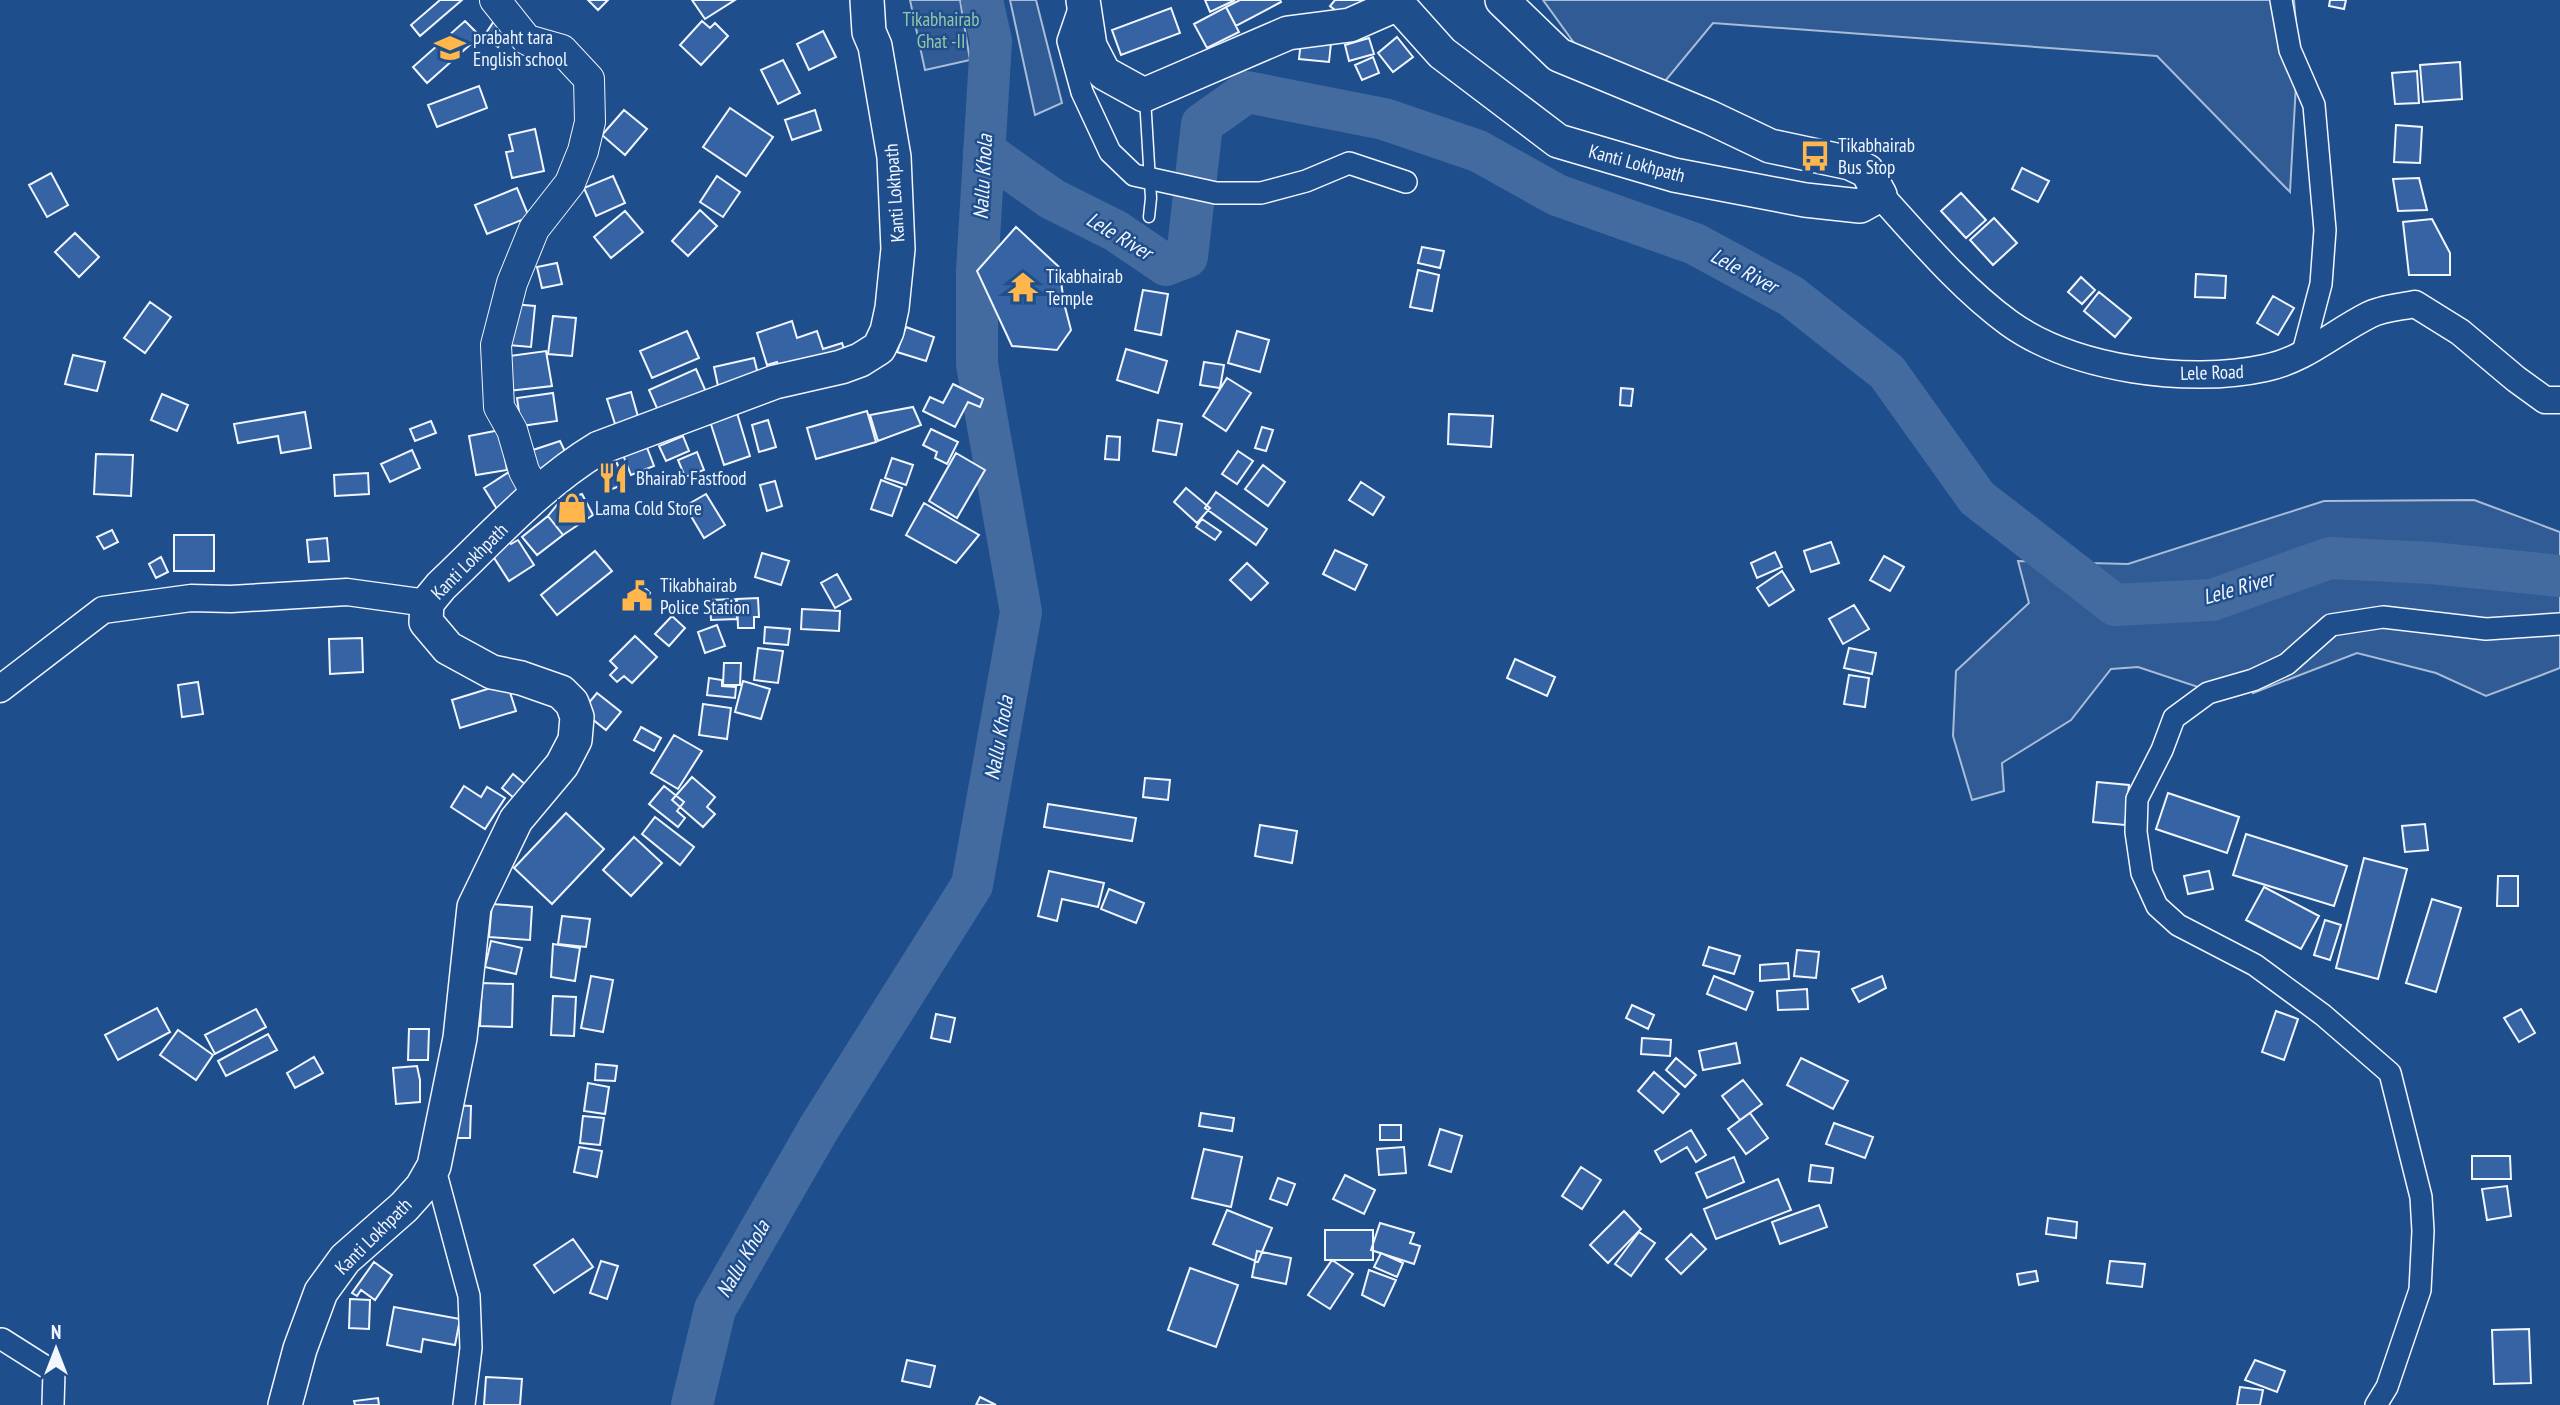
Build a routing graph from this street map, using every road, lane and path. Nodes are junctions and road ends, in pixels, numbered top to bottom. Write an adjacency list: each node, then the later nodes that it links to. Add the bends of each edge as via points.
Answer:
1 (495, 0): 12 (main road, via 527,40 562,50 589,79 590,122 583,151 570,183 534,229 512,283 496,345 499,407)
2 (867, 0): 12 (main road, Kanti Lokhpath, via 894,158 898,249 892,308 879,348 841,367 775,382 622,438 583,458)
3 (1082, 0): 6 (main road, via 1090,46 1104,73); 7 (street, via 1068,41 1082,92 1110,152 1134,175 1216,193 1261,193 1349,163)
4 (1502, 0): 8 (main road, via 1559,55 1770,146 1850,163 1867,171)
5 (2281, 0): 10 (street, via 2290,50 2314,105 2325,230 2321,284)
6 (1144, 95): 8 (main road, Kanti Lokhpath, via 1288,33 1350,25 1398,4 1441,53 1558,141 1674,175 1805,200 1860,206); 9 (lane)
7 (1406, 182)
8 (1880, 195): 10 (street, Lele Road, via 1955,277 2009,323 2054,349 2140,371 2187,374 2265,368)
9 (1149, 217)
10 (2302, 356): 11 (street, Lele Road, via 2371,314 2415,304 2460,331 2546,400)
11 (2560, 400)
12 (537, 495): 13 (main road, Kanti Lokhpath)
13 (427, 603): 15 (street, via 346,592 191,598 103,610); 16 (main road, Kanti Lokhpath, via 426,622 447,648 492,672 561,692 578,717 575,740 562,765 516,820 474,907 460,1038)
14 (2560, 624): 21 (street, via 2486,629 2383,617 2331,625 2287,664 2208,693 2174,718 2137,799 2141,873 2157,906 2178,925 2255,965 2390,1073 2421,1197 2423,1231 2420,1290 2387,1387)
15 (0, 689)
16 (434, 1166): 19 (main road, Kanti Lokhpath, via 422,1187 345,1259 321,1292); 20 (street, via 468,1296 471,1348)
17 (0, 1340): 18 (street, via 54,1372)
18 (53, 1405)
19 (285, 1405)
20 (464, 1405)
21 (2376, 1405)

